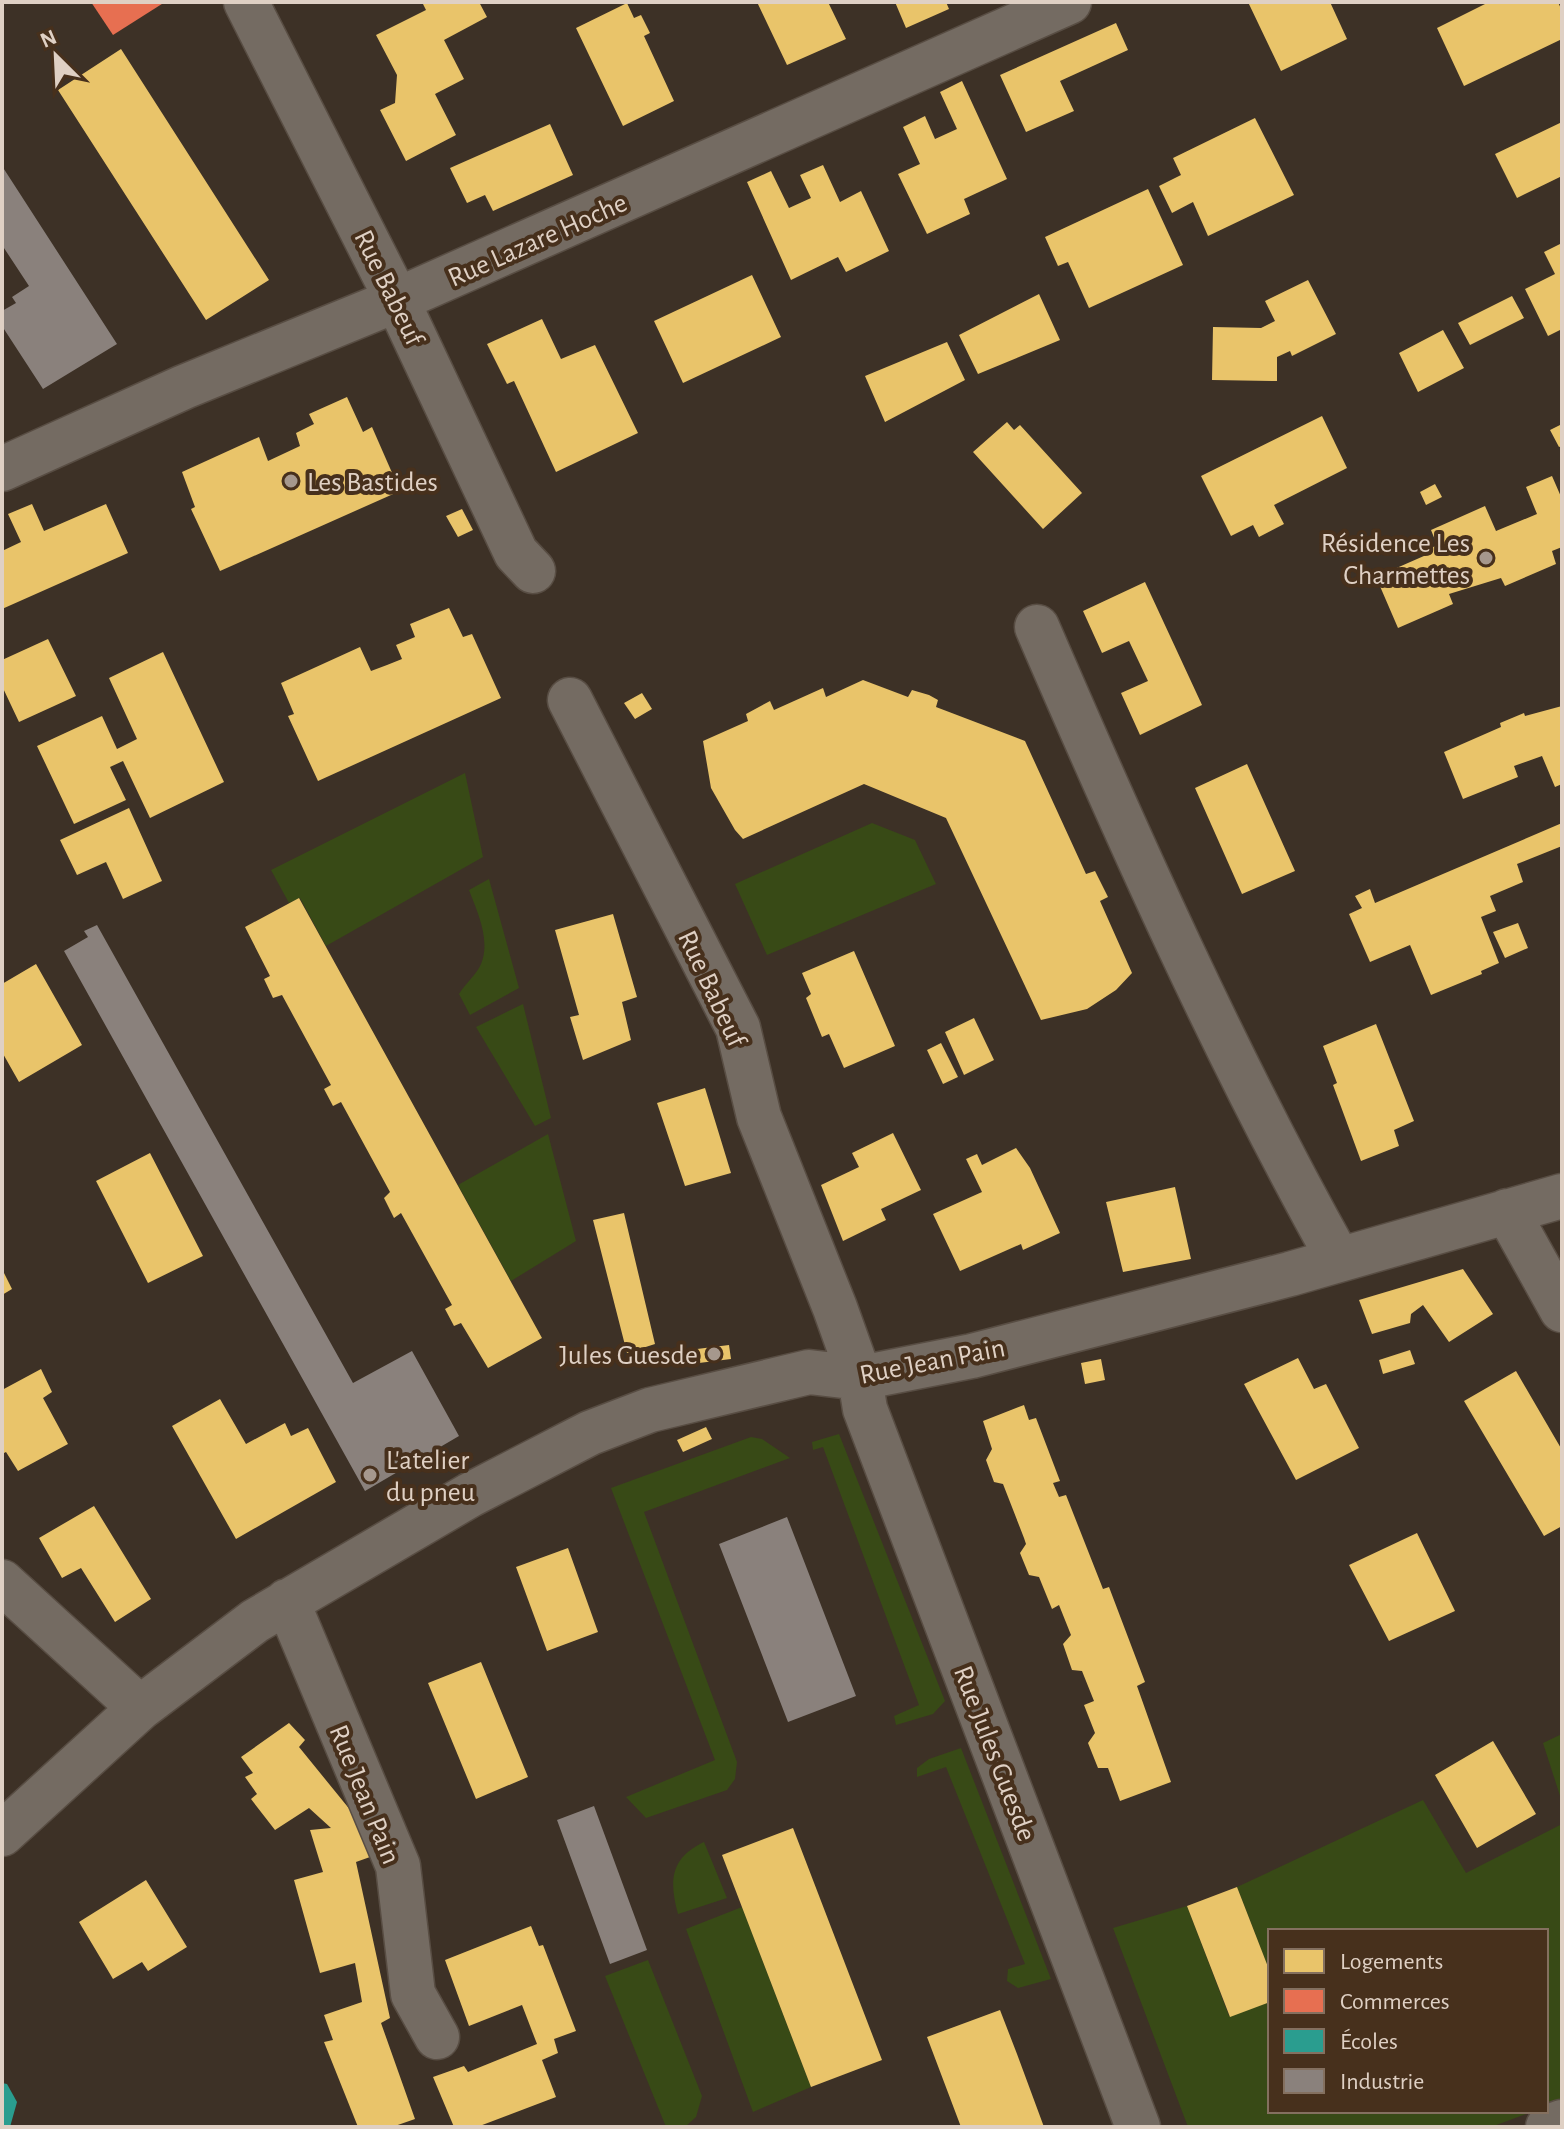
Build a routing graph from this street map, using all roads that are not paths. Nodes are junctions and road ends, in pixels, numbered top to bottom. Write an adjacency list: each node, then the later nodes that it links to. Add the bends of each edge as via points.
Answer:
1 (246, 2): 3 (street, Rue Babeuf)
2 (1069, 2): 3 (street, Rue Lazare Hoche)
3 (397, 300): 4 (street, Rue Lazare Hoche); 5 (street, Rue Babeuf, via 516,553)
4 (2, 469)
5 (533, 571)
6 (1037, 627): 10 (street, via 1103,779 1272,1134)
7 (570, 700): 12 (street, Rue Babeuf, via 738,1028 759,1117)
8 (1562, 1196): 9 (street, Rue Jean Pain)
9 (1507, 1211): 10 (street, Rue Jean Pain); 11 (street)
10 (1339, 1260): 12 (street, Rue Jean Pain, via 972,1356)
11 (1562, 1310)
12 (860, 1378): 14 (street, Rue Jean Pain, via 809,1372 650,1410 590,1433); 19 (street, Rue Jules Guesde, via 865,1409)
13 (2, 1582): 15 (street)
14 (287, 1601): 15 (street, Rue Jean Pain); 17 (street, Rue Jean Pain, via 398,1866 413,1994)
15 (140, 1708): 16 (street, Rue Jean Pain)
16 (2, 1834)
17 (437, 2037)
18 (1562, 2122): 20 (street)
19 (1138, 2127)
20 (1548, 2127)

